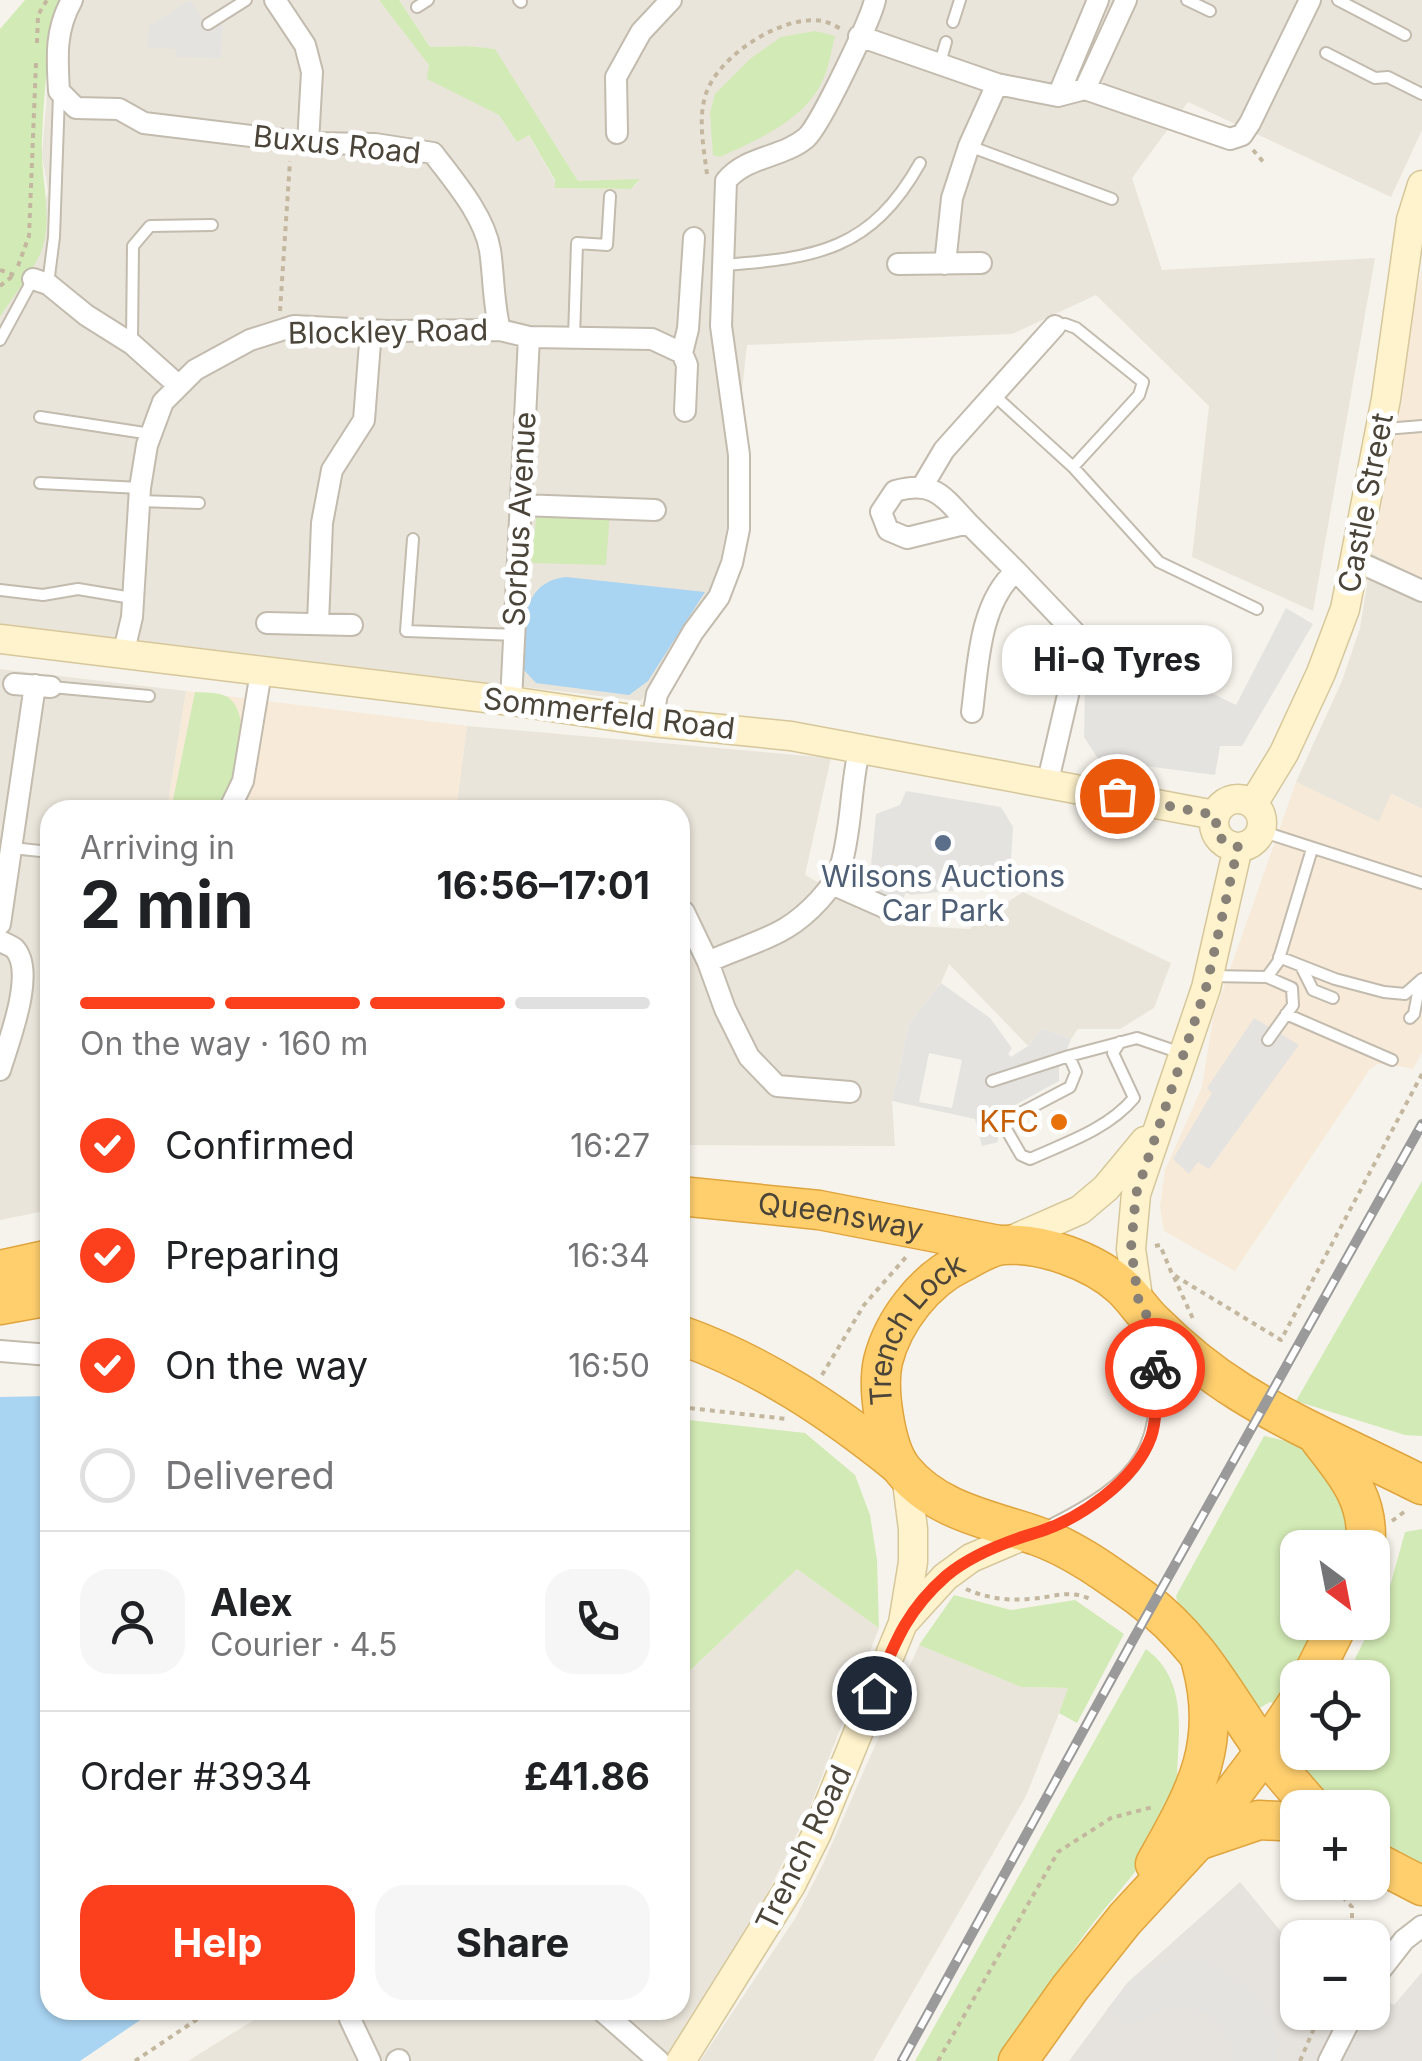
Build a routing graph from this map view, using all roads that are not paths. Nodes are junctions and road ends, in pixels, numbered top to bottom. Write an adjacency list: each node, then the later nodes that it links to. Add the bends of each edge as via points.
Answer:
1 (72, 0): 24 (street, via 57,37)
2 (246, 0): 16 (lane)
3 (275, 0): 28 (street, via 304,45 312,72)
4 (428, 0): 13 (lane)
5 (670, 0): 27 (street, via 641,32 616,76)
6 (875, 0): 18 (street)
7 (960, 0): 15 (lane)
8 (1098, 0): 26 (street)
9 (1126, 0): 23 (street)
10 (1187, 0): 14 (lane)
11 (1310, 0): 23 (street, via 1301,40 1242,135 1230,139)
12 (1338, 0): 17 (lane)
13 (417, 7)
14 (1210, 10)
15 (953, 22)
16 (208, 24)
17 (1405, 35)
18 (859, 36): 21 (street); 39 (street, via 809,136 726,181)
19 (946, 42): 21 (lane)
20 (1326, 53): 25 (lane)
21 (939, 64): 22 (street)
22 (997, 84): 26 (street); 29 (street)
23 (1085, 89): 26 (street)
24 (59, 90): 28 (street, Buxus Road, via 76,108 119,109 144,124); 40 (lane, via 54,237)
25 (1422, 94)
26 (1058, 96)
27 (617, 133)
28 (300, 142): 43 (street, Buxus Road, via 433,154 490,247)
29 (969, 146): 33 (lane); 38 (street, via 952,198)
30 (920, 163): 39 (lane, via 902,194 849,240 816,254)
31 (1422, 185): 54 (street, Castle Street)
32 (610, 196): 45 (lane, via 607,245 576,243)
33 (1112, 199)
34 (212, 226): 47 (lane, via 150,226 133,246)
35 (694, 238): 48 (street)
36 (980, 263): 38 (street)
37 (898, 264): 38 (street)
38 (945, 264)
39 (724, 265): 84 (street, via 721,326 739,455 739,529 719,597 657,694)
40 (32, 279): 46 (lane); 47 (street)
41 (1055, 326): 50 (street); 56 (lane, via 1076,328 1143,382 1139,395)
42 (372, 330): 43 (street, Blockley Road); 49 (street, Blockley Road, via 294,326 250,340); 72 (street, via 364,420 332,470 322,523)
43 (500, 330): 44 (street, Blockley Road)
44 (529, 337): 45 (street, Blockley Road); 61 (street, Sorbus Avenue)
45 (574, 338): 48 (street, Blockley Road, via 652,339)
46 (0, 340)
47 (132, 344): 49 (street)
48 (682, 353): 51 (street)
49 (179, 386): 55 (street, Blockley Road, via 162,402)
50 (995, 396): 56 (lane); 58 (street, via 944,450)
51 (685, 411)
52 (40, 417): 55 (lane)
53 (1422, 426): 54 (lane)
54 (1379, 430): 65 (street, Castle Street)
55 (151, 434): 59 (street, Blockley Road)
56 (1073, 467): 70 (lane, via 1160,562)
57 (40, 482): 59 (lane)
58 (922, 487): 63 (street, via 942,494); 63 (street, via 895,491 881,512 888,530 907,538)
59 (140, 495): 60 (lane); 69 (street, Blockley Road)
60 (199, 502)
61 (521, 506): 62 (street); 74 (street, Sorbus Avenue)
62 (655, 510)
63 (968, 523): 66 (street)
64 (413, 539): 74 (lane, via 406,630)
65 (1354, 560): 68 (street); 89 (street, Castle Street, via 1346,609)
66 (1016, 571): 77 (street, via 1077,635); 83 (street, via 988,616)
67 (0, 590): 69 (lane, via 43,595 78,589)
68 (1422, 591)
69 (133, 598): 76 (street, Blockley Road)
70 (1258, 609)
71 (267, 623): 72 (street)
72 (318, 623): 73 (street)
73 (352, 626)
74 (514, 635): 82 (street, Sorbus Avenue)
75 (0, 639): 76 (street, Sommerfeld Road)
76 (123, 655): 79 (street, Sommerfeld Road)
77 (1073, 664): 78 (lane); 86 (street)
78 (1112, 667)
79 (261, 672): 82 (street, Sommerfeld Road); 87 (street, via 243,781)
80 (25, 684): 81 (lane); 90 (street)
81 (150, 696)
82 (511, 701): 84 (street, Sommerfeld Road)
83 (972, 712)
84 (652, 722): 85 (street, Sommerfeld Road, via 792,736)
85 (859, 751): 86 (street, Sommerfeld Road); 94 (street, via 843,855)
86 (1047, 784): 88 (street, Sommerfeld Road)
87 (234, 800)
88 (1215, 815): 89 (street, via 1218,837); 89 (street, via 1231,799 1246,800)
89 (1251, 827): 91 (lane); 102 (street)
90 (11, 848): 92 (lane); 96 (street)
91 (1312, 849): 93 (lane); 99 (lane)
92 (40, 851)
93 (1422, 883)
94 (832, 884): 95 (street); 100 (street, via 787,928)
95 (893, 911)
96 (0, 924)
97 (690, 924): 100 (street)
98 (0, 942): 113 (street, via 14,947 24,966)
99 (1279, 958): 101 (lane); 103 (lane)
100 (708, 962): 115 (street, via 750,1057 777,1086)
101 (1302, 966): 104 (lane, via 1384,992 1405,994); 105 (lane, via 1313,990)
102 (1209, 976): 103 (lane); 110 (street)
103 (1267, 977): 106 (lane, via 1292,988)
104 (1421, 980): 107 (lane)
105 (1333, 998)
106 (1286, 1014): 108 (lane); 112 (lane)
107 (1410, 1018)
108 (1268, 1040)
109 (1120, 1042): 110 (lane, via 1137,1038); 111 (lane); 111 (lane, via 1113,1053 1132,1091 1131,1103 1112,1120 1030,1159 1006,1129 1009,1119 1070,1087 1076,1072)
110 (1182, 1053): 116 (street)
111 (1068, 1056): 114 (lane)
112 (1392, 1060)
113 (0, 1070)
114 (992, 1081)
115 (850, 1092)
116 (1156, 1128): 118 (street, via 1080,1210); 123 (street, via 1131,1232)
117 (690, 1197): 118 (highway, Queensway, via 819,1210)
118 (1001, 1245): 123 (highway, Trench Lock, via 1062,1254 1118,1283); 128 (highway, Trench Lock, via 927,1286 896,1330 883,1360 880,1395)
119 (40, 1261): 120 (highway)
120 (0, 1270)
121 (40, 1298): 122 (highway)
122 (0, 1304)
123 (1143, 1310): 127 (highway, Trench Lock, via 1198,1364); 131 (lane, via 1155,1368 1151,1436 1134,1470 1089,1506)
124 (690, 1340): 128 (highway, via 810,1397)
125 (0, 1351): 126 (street)
126 (40, 1354)
127 (1315, 1434): 129 (highway, Trench Lock); 130 (highway, via 1361,1496)
128 (902, 1469): 131 (highway, via 959,1510); 132 (street, via 913,1562)
129 (1412, 1474)
130 (1366, 1530)
131 (1030, 1534): 132 (street, via 971,1558); 133 (highway, via 1104,1572)
132 (903, 1623): 149 (street, Trench Road, via 792,1885)
133 (1198, 1652): 135 (highway); 141 (highway, via 1208,1702 1199,1784)
134 (1280, 1729): 135 (highway)
135 (1265, 1751): 136 (highway); 138 (highway)
136 (1299, 1790)
137 (1280, 1821): 138 (highway, via 1259,1820)
138 (1198, 1840): 141 (highway)
139 (1390, 1869): 140 (highway)
140 (1422, 1886)
141 (1125, 1919): 150 (highway)
142 (1422, 1926): 143 (street)
143 (1390, 1958)
144 (351, 2020): 147 (street)
145 (612, 2020): 148 (street)
146 (1345, 2030): 151 (street)
147 (370, 2061)
148 (659, 2061)
149 (680, 2061)
150 (1018, 2061)
151 (1329, 2061)

